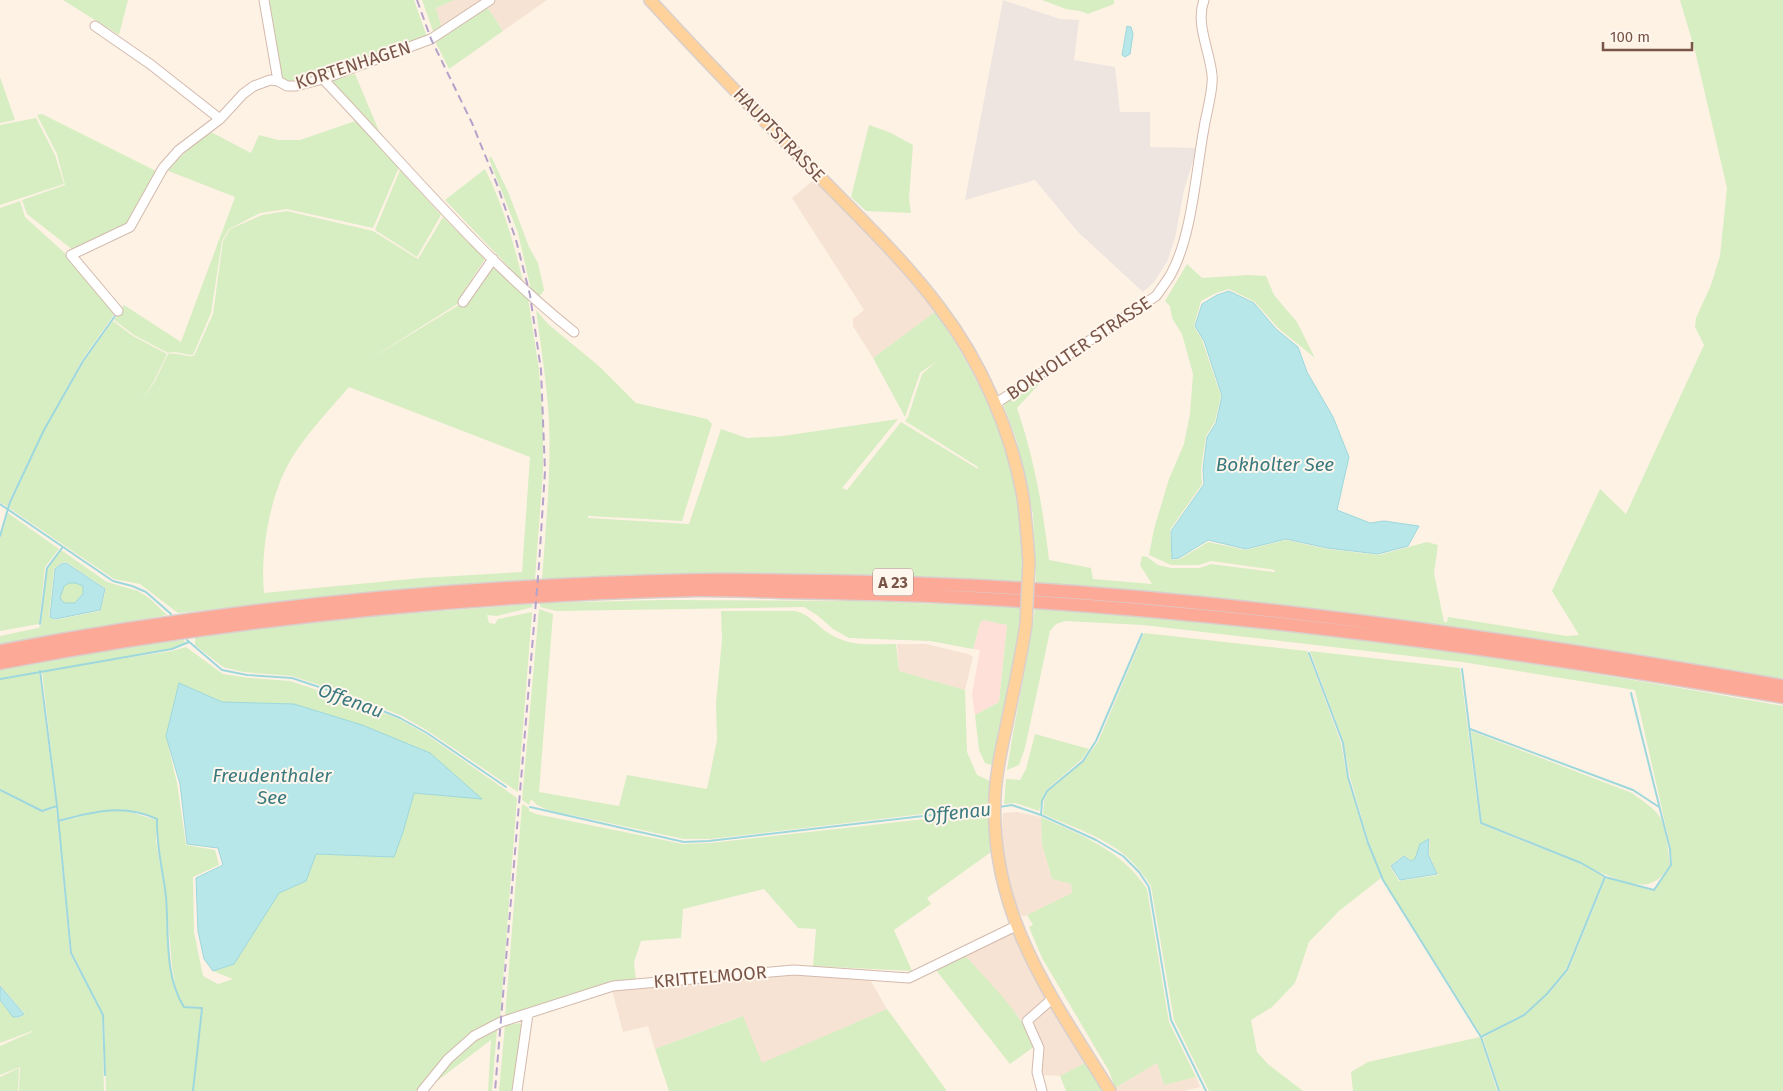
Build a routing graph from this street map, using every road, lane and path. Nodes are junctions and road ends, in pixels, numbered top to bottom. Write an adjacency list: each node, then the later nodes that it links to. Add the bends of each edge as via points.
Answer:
1 (264, 0): 7 (street)
2 (490, 0): 6 (street, KORTENHAGEN, via 431,39)
3 (650, 0): 13 (main road, HAUPTSTRASSE, via 908,270 951,324)
4 (1204, 0): 13 (street, BOKHOLTER STRASSE, via 1201,7 1202,30 1213,77 1191,210 1172,273 1156,296)
5 (95, 26): 8 (street)
6 (323, 79): 7 (street, KORTENHAGEN, via 296,86); 9 (street)
7 (278, 81): 8 (street, KORTENHAGEN, via 270,80 254,86)
8 (220, 119): 11 (street, KORTENHAGEN, via 179,150 163,168 130,227 70,255)
9 (493, 260): 10 (street); 12 (street)
10 (463, 302)
11 (118, 311)
12 (574, 332)
13 (995, 404): 18 (main road, HAUPTSTRASSE, bridge, via 1022,496 1029,561 1026,624 995,794 1003,884)
14 (0, 651): 16 (highway, A 23, via 247,612 430,593 697,580 884,582 1064,591 1241,607 1557,649)
15 (0, 663): 17 (highway, A 23, via 268,620 440,603 701,590 881,593 1063,602 1242,619 1417,640)
16 (1783, 686)
17 (1783, 697)
18 (1016, 926): 19 (main road); 20 (street, KRITTELMOOR, via 909,978 794,970 613,986)
19 (1053, 998): 23 (street, via 1027,1021 1039,1048 1037,1072); 24 (main road)
20 (528, 1014): 21 (street, KRITTELMOOR, via 501,1022 474,1036 448,1059); 22 (street)
21 (423, 1090)
22 (517, 1091)
23 (1042, 1091)
24 (1110, 1091)

